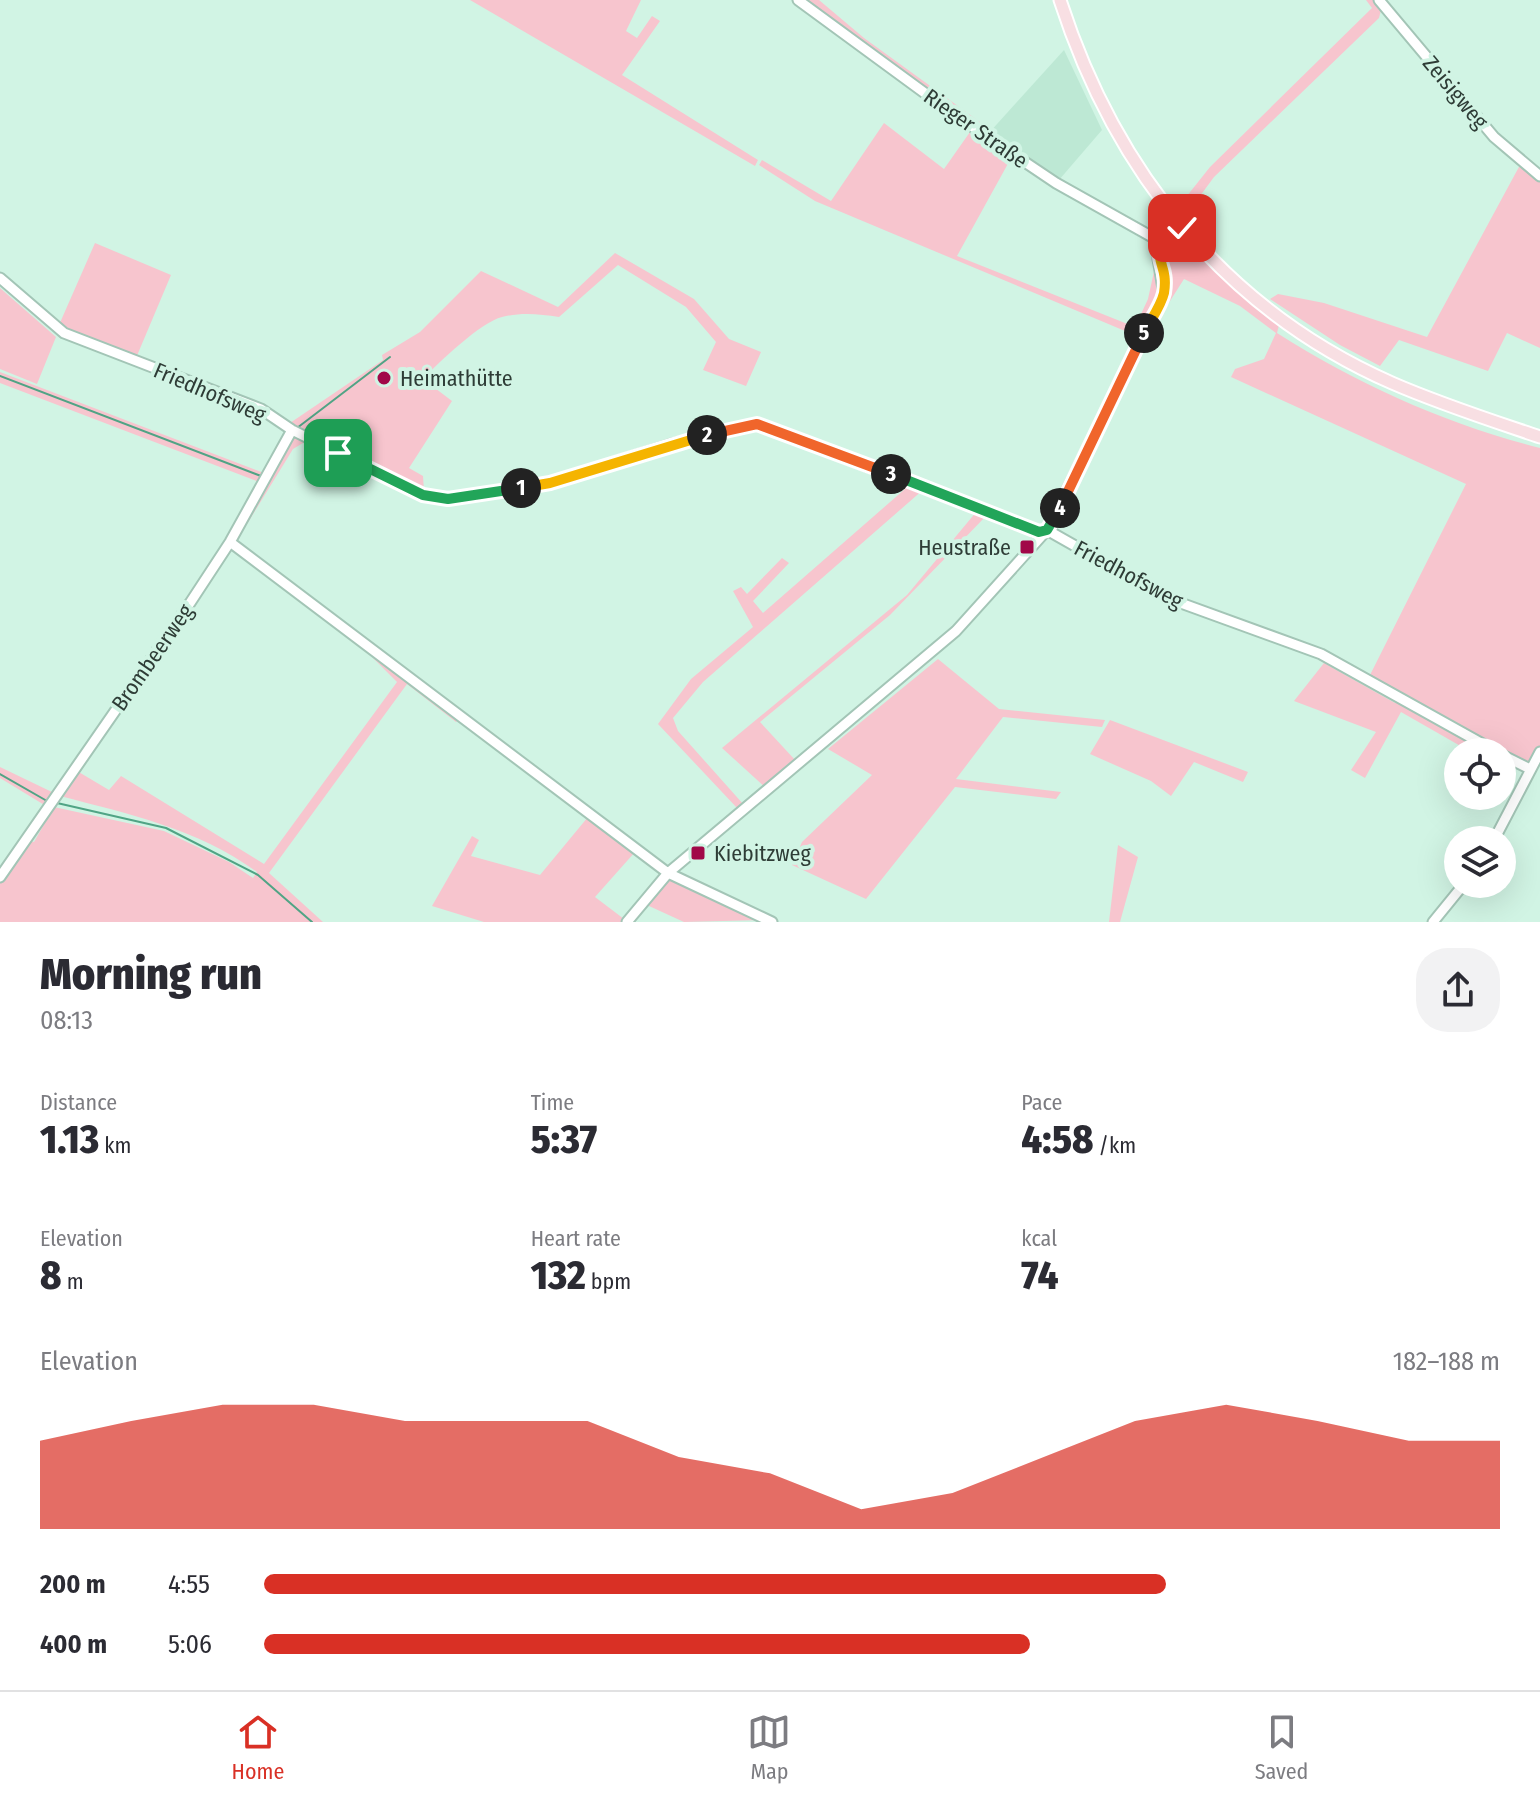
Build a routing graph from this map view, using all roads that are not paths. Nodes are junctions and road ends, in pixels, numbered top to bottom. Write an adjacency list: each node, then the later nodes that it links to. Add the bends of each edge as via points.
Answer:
1 (798, 0): 6 (street, Rieger Straße, via 1056,183)
2 (1060, 0): 5 (main road, via 1105,114)
3 (1379, 0): 4 (street, Zeisigweg, via 1494,137)
4 (1540, 176)
5 (1182, 228): 6 (street); 9 (main road, via 1283,321 1335,354 1458,410)
6 (1163, 243): 10 (street, via 1158,259 1164,295)
7 (0, 278): 8 (street, Friedhofsweg, via 64,333 261,409)
8 (292, 430): 10 (street, Friedhofsweg, via 423,495 448,499 550,483 672,444 757,424 1039,532); 11 (street, Brombeerweg)
9 (1540, 437)
10 (1047, 530): 12 (street, Friedhofsweg, via 1167,598 1321,654); 17 (street, via 956,631)
11 (230, 542): 17 (street); 18 (street, Brombeerweg)
12 (1473, 738)
13 (1540, 752): 15 (street)
14 (1516, 762): 15 (street, Friedhofsweg)
15 (1530, 769): 16 (street)
16 (1501, 826)
17 (668, 873): 20 (street); 21 (street)
18 (0, 877)
19 (1453, 898): 22 (street)
20 (627, 922)
21 (772, 922)
22 (1433, 922)

